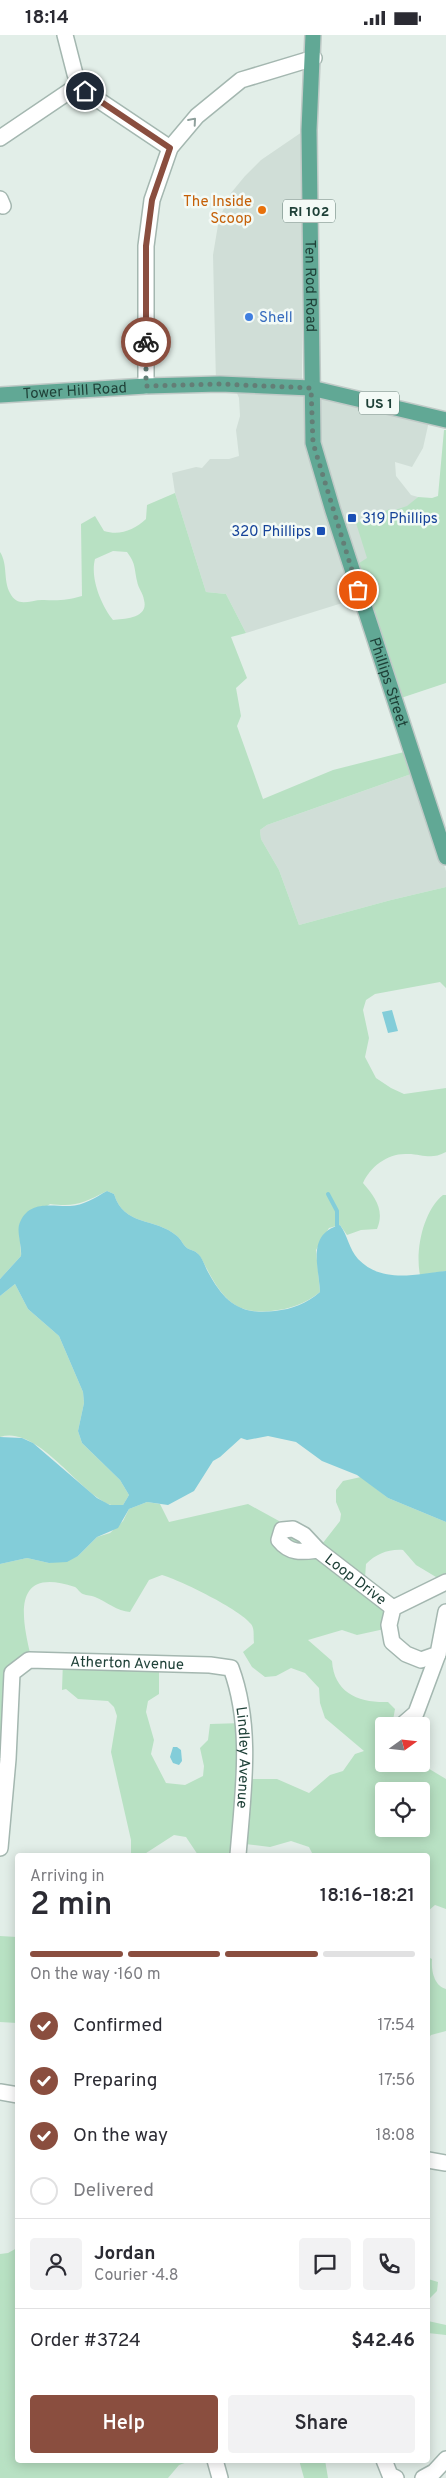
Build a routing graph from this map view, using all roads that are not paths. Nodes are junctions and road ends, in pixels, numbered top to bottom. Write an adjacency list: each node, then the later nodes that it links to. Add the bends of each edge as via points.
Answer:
1 (65, 35): 4 (street)
2 (313, 35): 3 (main road, Ten Rod Road / RI 102)
3 (314, 58): 6 (street, one-way to 3, via 197,116 241,80); 8 (main road, Ten Rod Road / RI 102, via 309,131)
4 (80, 84): 5 (street); 6 (street, via 85,91)
5 (0, 138)
6 (170, 148): 7 (street, via 152,200 146,246)
7 (146, 386): 8 (main road, Tower Hill Road / US 1, via 220,384); 9 (main road, Tower Hill Road / US 1)
8 (311, 388): 10 (main road, Tower Hill Road / US 1); 11 (main road, Phillips Street / RI 102, via 313,443 330,503)
9 (0, 395)
10 (446, 420)
11 (446, 857)
12 (318, 1550): 14 (street, Loop Drive)
13 (446, 1582): 14 (street, Loop Drive)
14 (393, 1608): 16 (street, Loop Drive, via 389,1625 392,1642 406,1654 421,1660)
15 (446, 1612): 16 (street)
16 (438, 1654): 18 (street, via 416,1713)
17 (225, 1667): 19 (street, Atherton Avenue, via 29,1660 12,1673 8,1759); 21 (street, Lindley Avenue, via 231,1668 243,1707 244,1776)
18 (411, 1717)
19 (2, 1801): 20 (street)
20 (0, 1848)
21 (238, 1853)
22 (0, 2092): 23 (street)
23 (15, 2094)
24 (430, 2161): 25 (street)
25 (446, 2163)
26 (446, 2459): 31 (street)
27 (217, 2463): 29 (street)
28 (385, 2463): 30 (street, via 390,2475)
29 (220, 2478)
30 (396, 2478)
31 (423, 2478)

